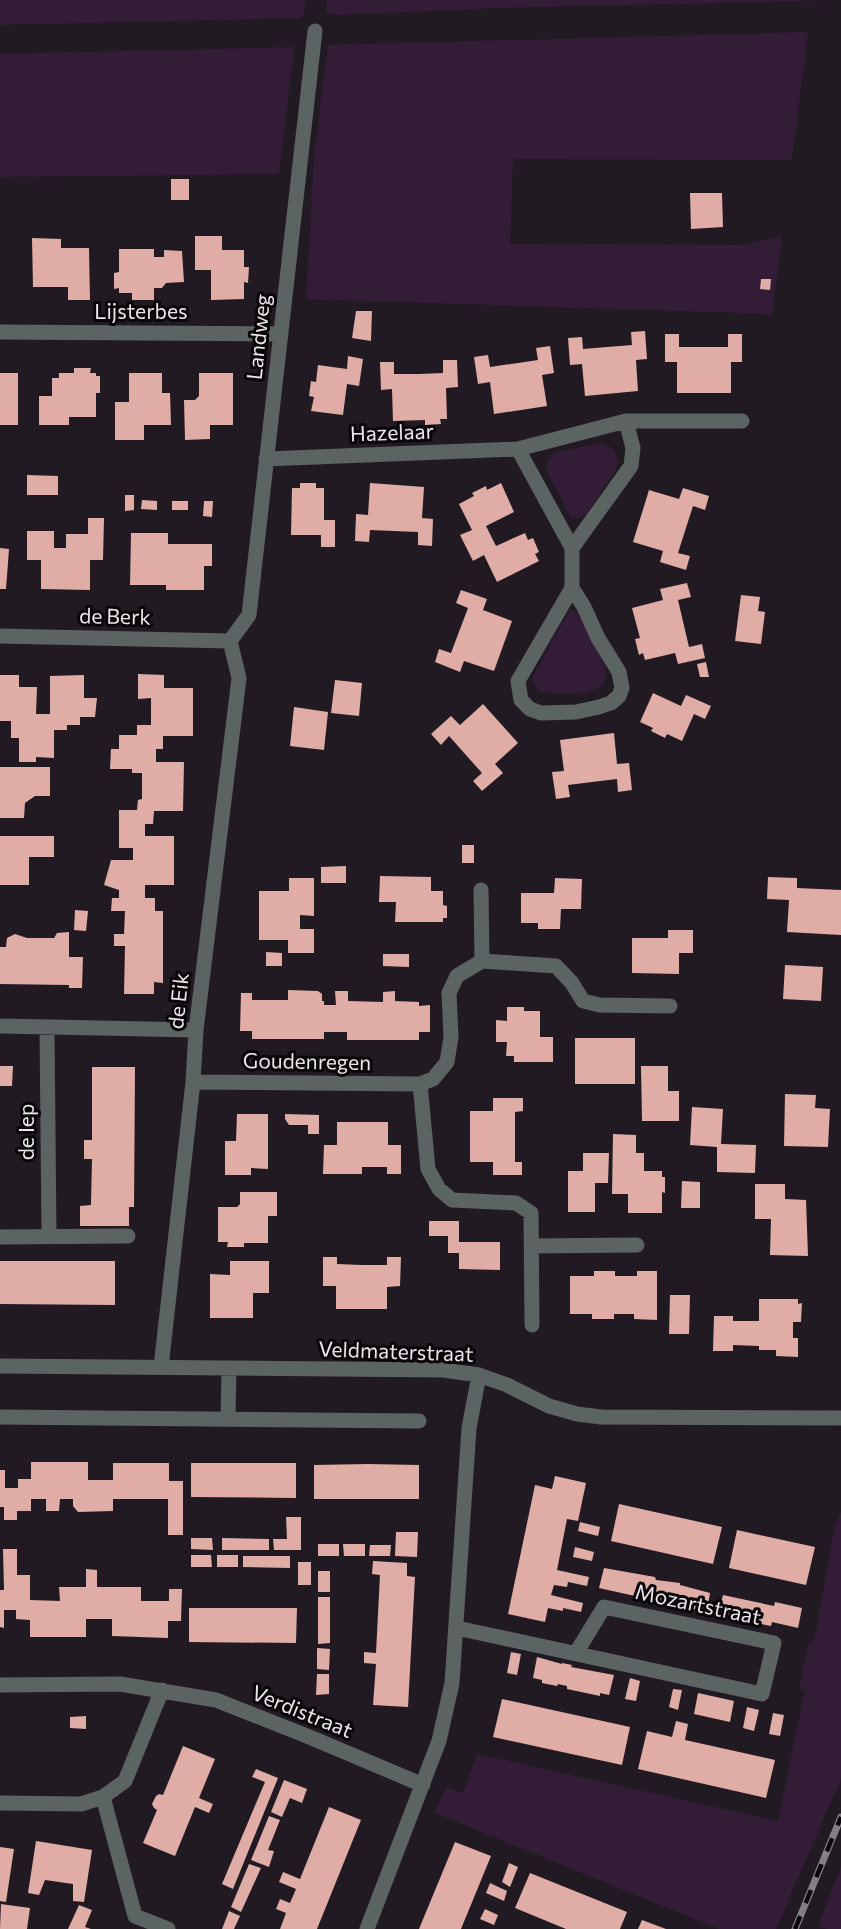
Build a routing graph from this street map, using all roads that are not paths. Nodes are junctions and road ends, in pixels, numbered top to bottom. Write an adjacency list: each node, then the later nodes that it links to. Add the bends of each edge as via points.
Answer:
1 (315, 32): 3 (street, Landweg)
2 (0, 332): 3 (street, Lijsterbes)
3 (281, 334): 7 (street, Landweg)
4 (626, 421): 5 (street, Hazelaar); 6 (street, Hazelaar); 8 (street, via 633,448 632,466)
5 (742, 421)
6 (519, 449): 7 (street, Hazelaar); 8 (street)
7 (267, 459): 11 (street, Landweg, via 249,615)
8 (572, 548): 9 (street)
9 (572, 588): 9 (street, via 518,681 521,700 541,713 599,707 619,696 622,688 619,672)
10 (0, 636): 11 (street, de Berk)
11 (230, 641): 17 (street, de Eik, via 239,678)
12 (481, 890): 13 (street)
13 (482, 961): 14 (street, via 556,966 583,1001 600,1005); 19 (street, via 457,976 449,993 451,1037 447,1062 433,1079)
14 (670, 1006)
15 (0, 1026): 16 (street)
16 (47, 1027): 17 (street); 20 (street, de Iep)
17 (196, 1030): 18 (street, de Eik)
18 (193, 1082): 19 (street, Goudenregen); 27 (street, de Eik)
19 (420, 1084): 24 (street, via 428,1169 439,1189 452,1200 516,1203 531,1213)
20 (48, 1236): 21 (street); 22 (street)
21 (128, 1236)
22 (0, 1237)
23 (637, 1245): 24 (street)
24 (532, 1246): 25 (street)
25 (532, 1325)
26 (0, 1366): 27 (street, Veldmaterstraat)
27 (161, 1367): 28 (street, Veldmaterstraat)
28 (229, 1368): 29 (street, Veldmaterstraat, via 443,1370); 32 (street)
29 (479, 1375): 31 (street, Veldmaterstraat, via 549,1406 601,1417); 34 (street, via 469,1428)
30 (0, 1416): 32 (street)
31 (841, 1418)
32 (228, 1419): 33 (street)
33 (419, 1421)
34 (457, 1628): 35 (street, Mozartstraat); 38 (street, via 452,1683 439,1742)
35 (576, 1653): 35 (street, Mozartstraat, via 604,1607 774,1643 762,1694)
36 (0, 1684): 37 (street, Verdistraat, via 120,1684)
37 (162, 1690): 38 (street, Verdistraat, via 216,1700); 39 (street, via 125,1781)
38 (423, 1785): 42 (street)
39 (103, 1797): 40 (street, via 81,1804); 41 (street, via 135,1916)
40 (0, 1803)
41 (168, 1929)
42 (367, 1929)

